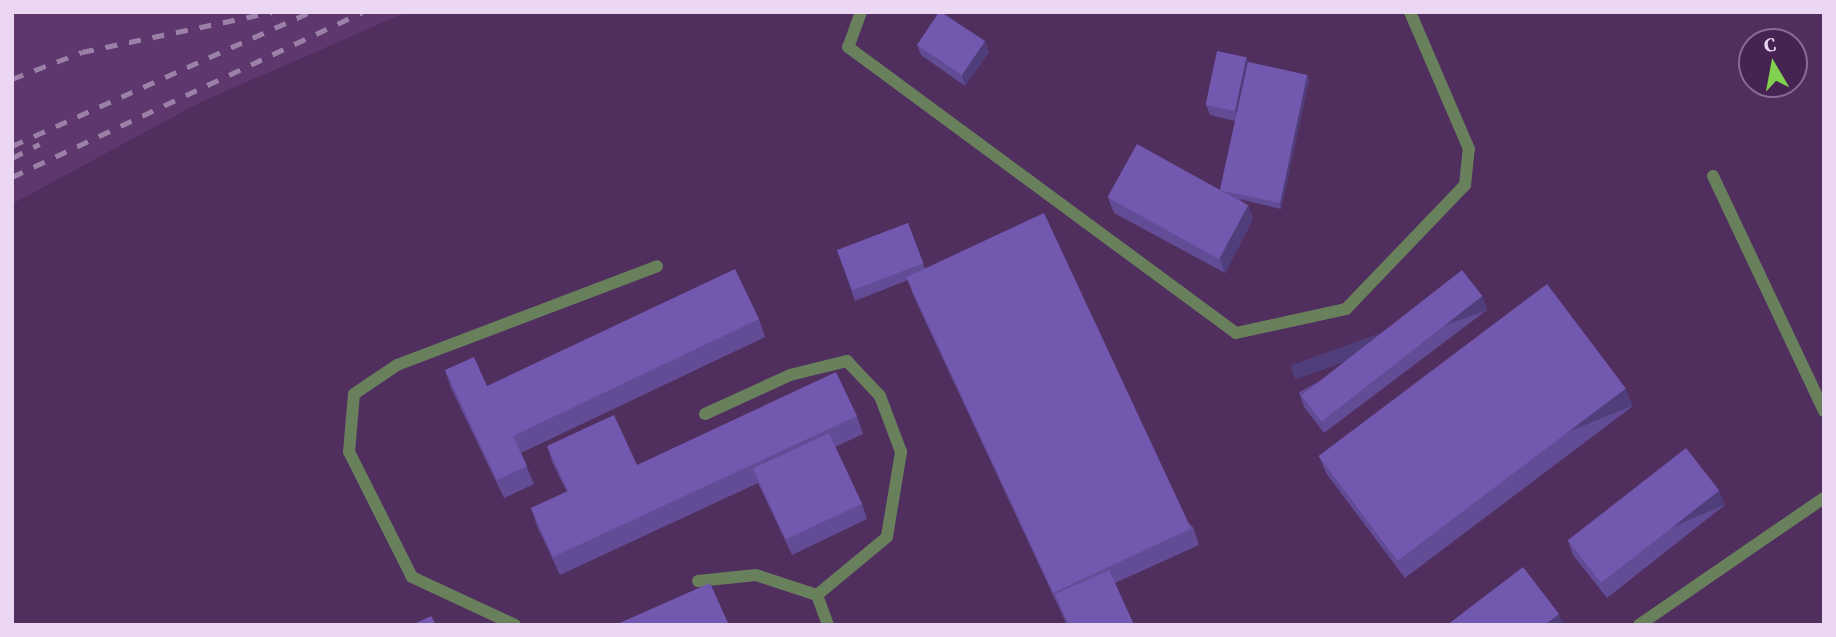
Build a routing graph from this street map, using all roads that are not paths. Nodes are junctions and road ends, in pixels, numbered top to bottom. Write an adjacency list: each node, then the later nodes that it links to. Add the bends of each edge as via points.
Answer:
1 (861, 12): 2 (lane, via 848,47 1236,333 1346,309 1465,185 1469,149)
2 (1410, 12)
3 (1713, 176): 5 (lane)
4 (657, 266): 10 (lane, via 397,365 354,394 349,452 412,577)
5 (1824, 411)
6 (705, 414): 9 (lane, via 790,375 847,360 880,396 901,452 887,537)
7 (1824, 498): 12 (lane)
8 (698, 581): 9 (lane, via 757,575)
9 (817, 596): 11 (lane)
10 (515, 625)
11 (828, 625)
12 (1639, 625)

